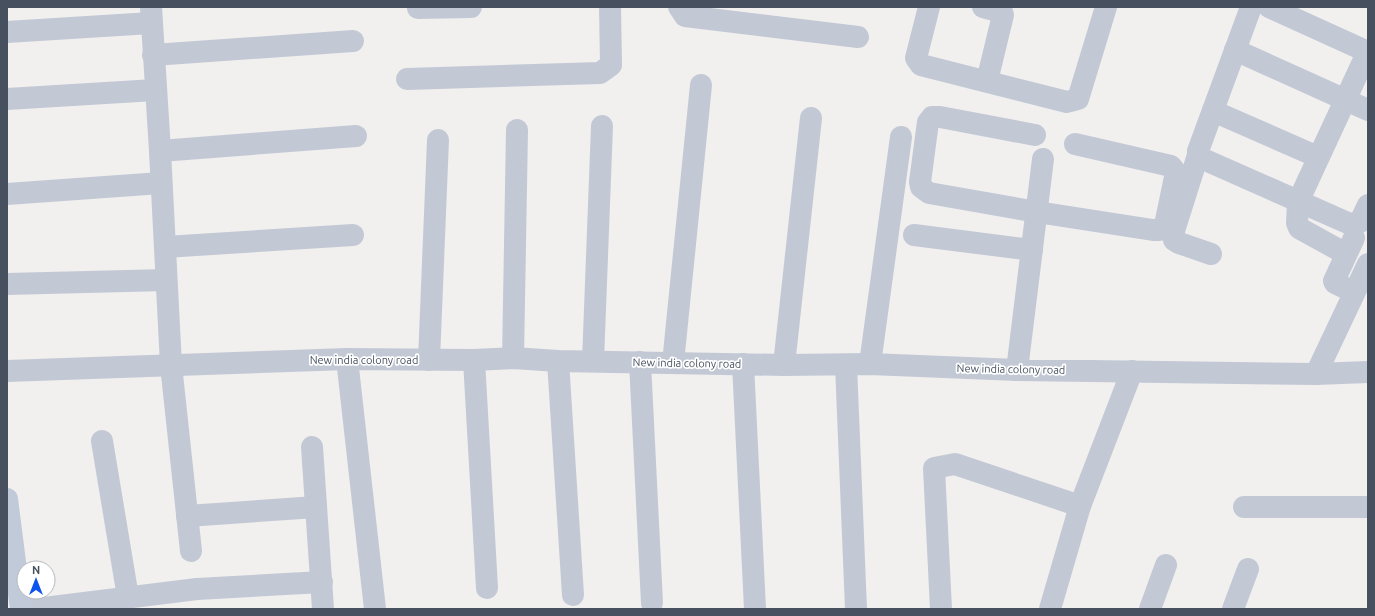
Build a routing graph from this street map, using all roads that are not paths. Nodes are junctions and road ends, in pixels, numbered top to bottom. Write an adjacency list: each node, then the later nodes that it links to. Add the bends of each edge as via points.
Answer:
1 (471, 7): 9 (street)
2 (610, 7): 17 (street, via 611,65 600,73)
3 (679, 7): 12 (street, via 685,16)
4 (929, 7): 18 (street, via 916,58 918,62)
5 (984, 7): 18 (street, via 1002,12 1003,15)
6 (1106, 7): 18 (street, via 1078,99 1067,102)
7 (1251, 7): 14 (street)
8 (1269, 7): 15 (street)
9 (418, 8)
10 (151, 15): 11 (street); 16 (street)
11 (7, 32)
12 (858, 37)
13 (353, 41): 16 (street)
14 (1235, 50): 22 (street); 24 (street)
15 (1368, 52): 22 (street)
16 (153, 55): 20 (street)
17 (406, 79)
18 (987, 81)
19 (701, 85): 58 (street)
20 (155, 90): 21 (street); 33 (street)
21 (7, 99)
22 (1344, 100): 23 (street); 35 (street)
23 (1368, 110)
24 (1213, 111): 34 (street); 35 (street)
25 (811, 118): 62 (street)
26 (602, 126): 56 (street)
27 (517, 130): 51 (street)
28 (1035, 135): 41 (street, via 932,117 928,122 920,188 929,193)
29 (356, 136): 33 (street)
30 (901, 138): 60 (street)
31 (438, 140): 53 (street)
32 (1075, 144): 41 (street, via 1171,166 1175,171 1175,177 1165,225 1159,230 1153,230)
33 (160, 151): 37 (street)
34 (1198, 155): 39 (street); 46 (street, via 1173,234 1174,240 1179,243)
35 (1318, 157): 39 (street)
36 (1043, 159): 41 (street)
37 (161, 183): 38 (street); 44 (street)
38 (7, 194)
39 (1298, 202): 40 (street, via 1350,224 1360,222); 50 (street, via 1299,228 1350,246 1334,281 1335,284)
40 (1368, 205)
41 (1037, 212): 45 (street)
42 (353, 235): 44 (street)
43 (914, 235): 45 (street)
44 (165, 247): 48 (street)
45 (1032, 250): 64 (street)
46 (1211, 254)
47 (1368, 264): 50 (street)
48 (166, 280): 49 (street); 61 (street)
49 (7, 284)
50 (1354, 292): 68 (street)
51 (513, 358): 54 (street, New india colony road); 55 (street, New india colony road)
52 (347, 359): 53 (street, New india colony road); 61 (street, New india colony road); 89 (street)
53 (429, 360): 54 (street, New india colony road)
54 (474, 360): 82 (street)
55 (558, 361): 56 (street, New india colony road); 83 (street)
56 (593, 361): 57 (street, New india colony road)
57 (640, 362): 58 (street, New india colony road); 85 (street)
58 (673, 363): 59 (street, New india colony road)
59 (743, 364): 62 (street, New india colony road); 90 (street)
60 (870, 364): 63 (street, New india colony road); 64 (street, New india colony road)
61 (171, 365): 65 (street, New india colony road); 76 (street)
62 (784, 365): 63 (street, New india colony road)
63 (846, 365): 91 (street)
64 (1017, 370): 66 (street, New india colony road)
65 (7, 371)
66 (1132, 371): 68 (street, New india colony road); 72 (street)
67 (1368, 372): 68 (street, New india colony road)
68 (1316, 374)
69 (102, 441): 84 (street)
70 (312, 447): 74 (street)
71 (7, 499): 77 (main road)
72 (1080, 506): 92 (street, via 955,464 934,468); 93 (street)
73 (1368, 507): 75 (street)
74 (316, 508): 76 (street); 81 (street)
75 (1244, 508)
76 (187, 516): 78 (street)
77 (10, 544): 86 (main road)
78 (191, 551)
79 (1166, 565): 94 (street)
80 (1248, 569): 95 (street)
81 (322, 582): 84 (street, via 197,589); 88 (street)
82 (487, 588)
83 (573, 595)
84 (140, 600): 87 (street)
85 (652, 603)
86 (21, 609)
87 (36, 609)
88 (323, 609)
89 (374, 609)
90 (755, 609)
91 (856, 609)
92 (942, 609)
93 (1050, 609)
94 (1150, 609)
95 (1233, 609)

